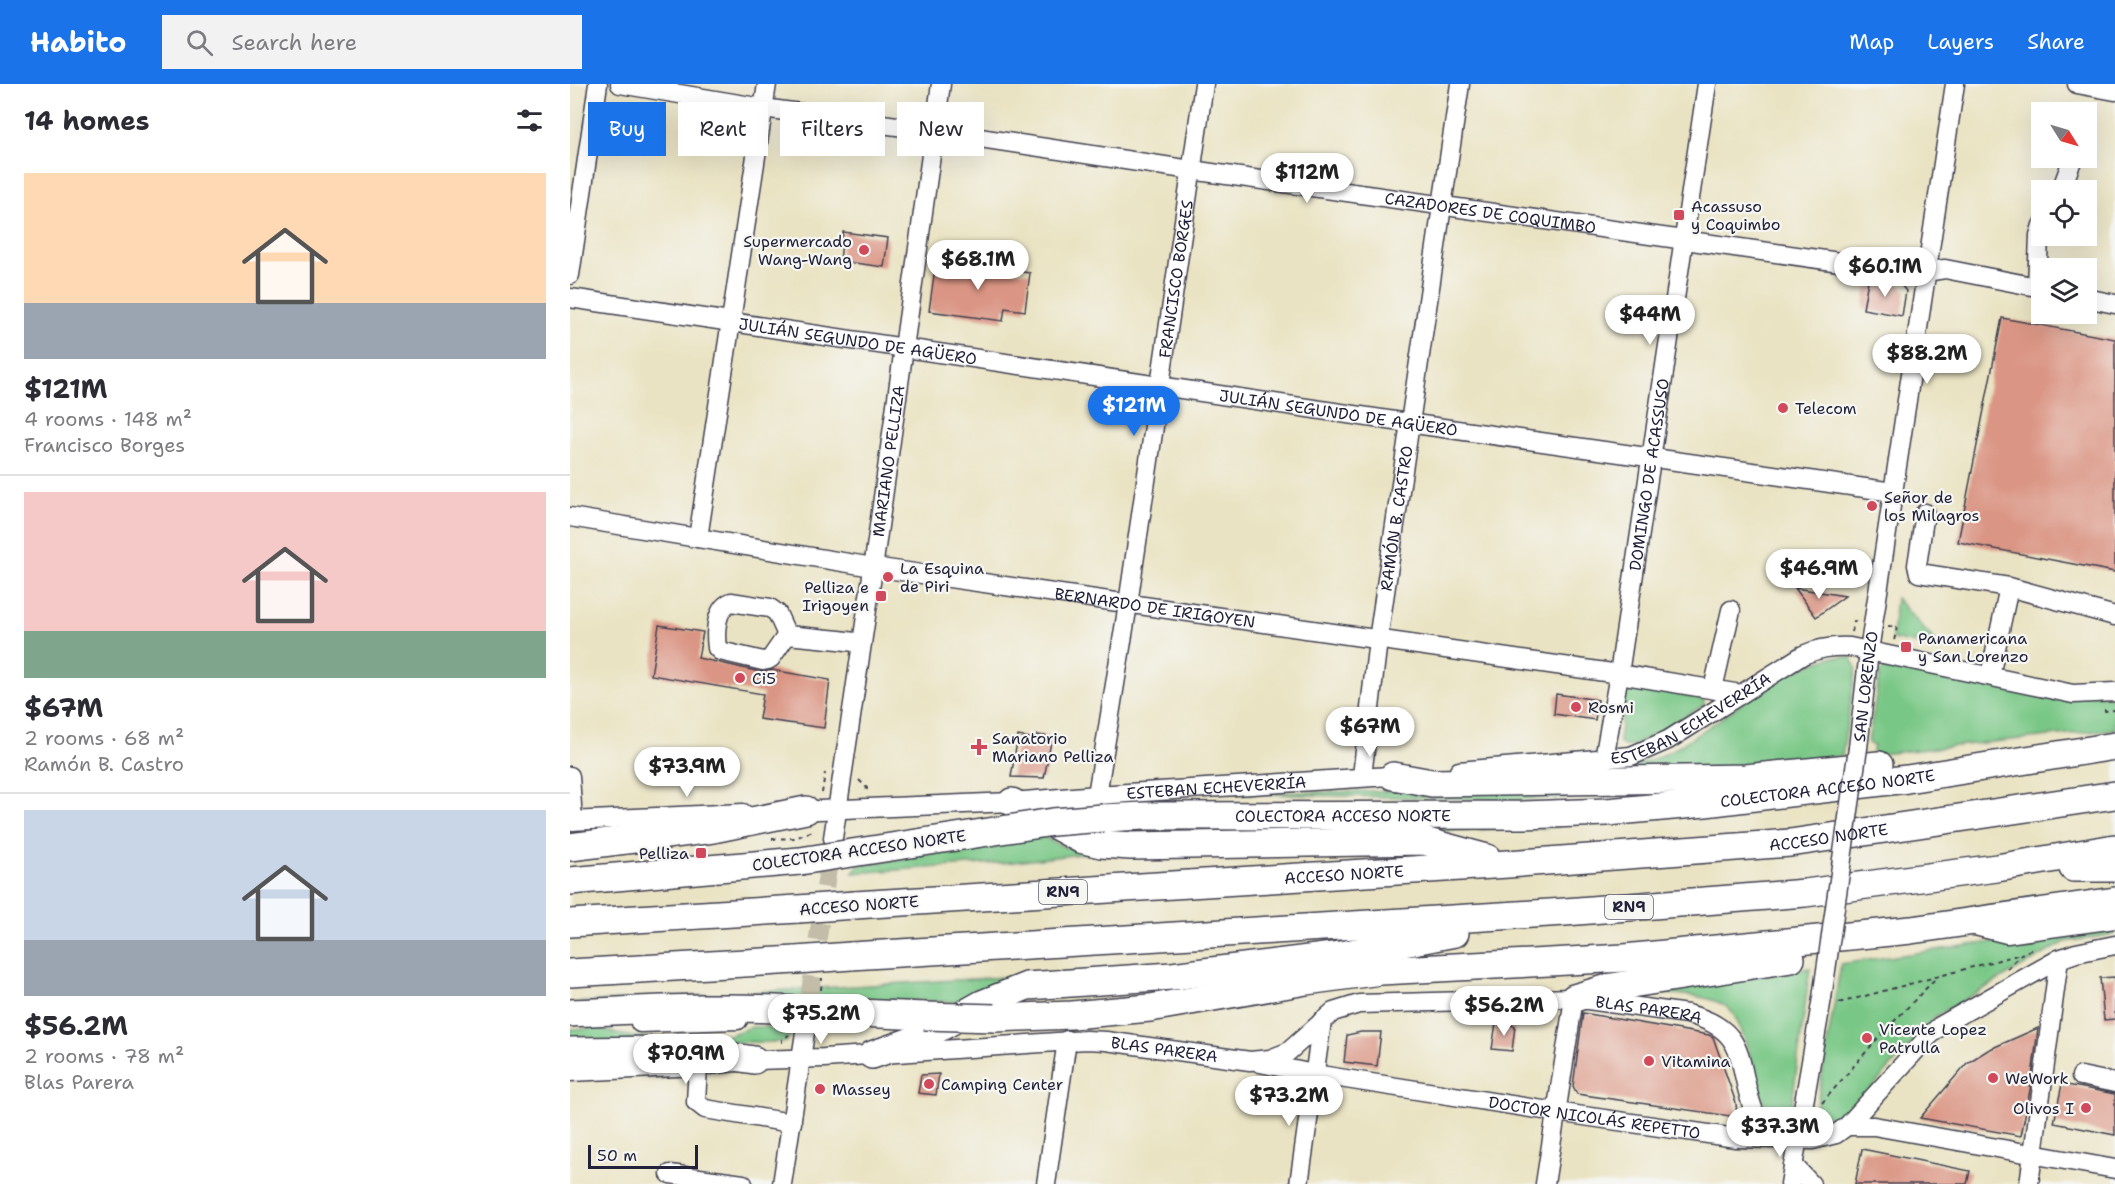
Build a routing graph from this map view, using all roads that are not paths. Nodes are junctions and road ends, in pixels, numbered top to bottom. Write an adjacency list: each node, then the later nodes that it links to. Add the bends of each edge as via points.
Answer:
1 (598, 84): 23 (street)
2 (620, 84): 11 (street, CAZADORES DE COQUIMBO)
3 (766, 84): 12 (street)
4 (941, 84): 13 (street, MARIANO PELLIZA)
5 (1204, 84): 19 (street, FRANCISCO BORGES)
6 (1460, 84): 20 (street, RAMÓN B. CASTRO)
7 (1707, 84): 21 (street, DOMINGO DE ACASSUSO)
8 (1955, 84): 22 (street, SAN LORENZO)
9 (2077, 84): 10 (street)
10 (2115, 91)
11 (727, 102)
12 (764, 102)
13 (938, 102)
14 (768, 109): 15 (street, CAZADORES DE COQUIMBO)
15 (897, 126)
16 (984, 139): 19 (street, CAZADORES DE COQUIMBO)
17 (756, 156): 28 (street)
18 (930, 156): 29 (street, MARIANO PELLIZA)
19 (1191, 170): 20 (street, CAZADORES DE COQUIMBO); 30 (street, FRANCISCO BORGES)
20 (1443, 205): 21 (street, CAZADORES DE COQUIMBO); 31 (street, RAMÓN B. CASTRO)
21 (1684, 241): 22 (street, CAZADORES DE COQUIMBO); 32 (street, DOMINGO DE ACASSUSO)
22 (1925, 272): 24 (street, CAZADORES DE COQUIMBO, via 1945,269); 33 (street, SAN LORENZO)
23 (570, 275)
24 (2031, 286)
25 (570, 298): 28 (street, JULIÁN SEGUNDO DE AGÜERO)
26 (2097, 300): 27 (street)
27 (2115, 304)
28 (730, 322): 29 (street, JULIÁN SEGUNDO DE AGÜERO); 36 (street)
29 (903, 348): 30 (street, JULIÁN SEGUNDO DE AGÜERO); 37 (street, MARIANO PELLIZA)
30 (1160, 385): 31 (street, JULIÁN SEGUNDO DE AGÜERO); 39 (street, FRANCISCO BORGES)
31 (1408, 423): 32 (street, JULIÁN SEGUNDO DE AGÜERO); 43 (street, RAMÓN B. CASTRO)
32 (1651, 457): 33 (street, JULIÁN SEGUNDO DE AGÜERO); 46 (street, DOMINGO DE ACASSUSO)
33 (1893, 492): 45 (street, SAN LORENZO)
34 (1925, 513): 38 (street, via 1919,573)
35 (570, 517): 36 (street, BERNARDO DE IRIGOYEN)
36 (698, 538): 37 (street, BERNARDO DE IRIGOYEN)
37 (873, 567): 39 (street, BERNARDO DE IRIGOYEN); 44 (street, MARIANO PELLIZA)
38 (2009, 587): 41 (street); 47 (street)
39 (1128, 604): 43 (street, BERNARDO DE IRIGOYEN); 58 (street, FRANCISCO BORGES)
40 (1731, 610): 48 (street)
41 (2115, 616)
42 (787, 635): 44 (street)
43 (1378, 640): 46 (street, BERNARDO DE IRIGOYEN); 54 (street, RAMÓN B. CASTRO)
44 (862, 644): 59 (street, MARIANO PELLIZA)
45 (1869, 651): 47 (street, ESTEBAN ECHEVERRÍA); 50 (street, ESTEBAN ECHEVERRÍA, via 1817,648); 95 (street, SAN LORENZO, bridge, via 1827,1000)
46 (1619, 674): 48 (street, BERNARDO DE IRIGOYEN); 52 (street, DOMINGO DE ACASSUSO)
47 (1990, 676): 49 (street, ESTEBAN ECHEVERRÍA, via 2073,694)
48 (1713, 689): 50 (street, BERNARDO DE IRIGOYEN)
49 (2115, 692)
50 (1741, 694): 52 (street, ESTEBAN ECHEVERRÍA, via 1647,751)
51 (2108, 745): 55 (highway, via 1744,778 1432,783); 58 (highway, COLECTORA ACCESO NORTE, via 1823,790 1607,812 1145,816)
52 (1604, 759): 55 (street, ESTEBAN ECHEVERRÍA)
53 (570, 776): 61 (street)
54 (1362, 776): 55 (street, ESTEBAN ECHEVERRÍA); 58 (street, ESTEBAN ECHEVERRÍA)
55 (1393, 776)
56 (2115, 795): 64 (highway, ACCESO NORTE / RN9, via 1822,840)
57 (1012, 802): 58 (street, ESTEBAN ECHEVERRÍA); 59 (street, ESTEBAN ECHEVERRÍA); 64 (highway, via 1080,839 1101,844 1424,842)
58 (1100, 806): 67 (highway, COLECTORA ACCESO NORTE, bridge, via 1030,826 854,854)
59 (837, 809): 60 (street, ESTEBAN ECHEVERRÍA); 62 (street, MARIANO PELLIZA)
60 (806, 810): 61 (highway, via 713,829)
61 (571, 830)
62 (832, 838)
63 (2115, 848): 65 (highway, RN9)
64 (1508, 864): 72 (highway, ACCESO NORTE / RN9, bridge)
65 (1997, 868): 66 (highway); 69 (highway, RN9, via 1805,893)
66 (2115, 868)
67 (570, 881)
68 (2115, 901): 71 (highway)
69 (1565, 912): 75 (highway, RN9, bridge); 82 (highway, via 1341,955 1172,976 1027,986 982,1004 923,1037)
70 (2115, 919): 71 (street, via 2007,934)
71 (1961, 922): 76 (highway, via 1904,942 1612,987); 78 (highway, bridge, via 1624,958 1381,971 1150,1008 1072,1015 995,1018 837,1012)
72 (570, 923)
73 (2115, 945): 74 (street)
74 (2059, 959): 93 (street, via 1940,1026); 96 (street)
75 (570, 973)
76 (1574, 999): 79 (street, BLAS PARERA, via 1375,1002 1345,1007); 91 (street); 94 (street, BLAS PARERA, via 1687,1014 1719,1026 1730,1035 1755,1115)
77 (579, 1013): 78 (highway, via 662,1008)
78 (793, 1015): 83 (street)
79 (1322, 1021): 85 (street, BLAS PARERA, via 1288,1052); 88 (street)
80 (1067, 1040): 82 (street, BLAS PARERA); 85 (street, BLAS PARERA, via 1106,1041); 103 (street)
81 (570, 1051): 84 (highway, via 667,1050)
82 (872, 1055): 83 (street, BLAS PARERA)
83 (801, 1059): 84 (street, BLAS PARERA); 92 (street)
84 (754, 1060): 86 (street, BLAS PARERA)
85 (1250, 1061): 88 (street, DOCTOR NICOLÁS REPETTO)
86 (698, 1066): 87 (street, BLAS PARERA); 92 (street, via 699,1106)
87 (570, 1072)
88 (1314, 1074): 91 (street, DOCTOR NICOLÁS REPETTO); 104 (street)
89 (2081, 1076): 90 (street)
90 (2115, 1083)
91 (1556, 1112): 94 (street, DOCTOR NICOLÁS REPETTO, via 1736,1138); 105 (street)
92 (792, 1123): 102 (street)
93 (1847, 1126): 95 (street, DOCTOR NICOLÁS REPETTO, via 1824,1138); 96 (street, DOCTOR NICOLÁS REPETTO, via 1874,1126)
94 (1770, 1138): 95 (street, DOCTOR NICOLÁS REPETTO)
95 (1796, 1140): 97 (street, SAN LORENZO)
96 (2033, 1155): 98 (street, DOCTOR NICOLÁS REPETTO); 108 (street)
97 (1793, 1165): 106 (street, SAN LORENZO); 107 (street)
98 (2115, 1169)
99 (670, 1174): 100 (street)
100 (689, 1180): 101 (street)
101 (743, 1184)
102 (782, 1184)
103 (1046, 1184)
104 (1299, 1184)
105 (1545, 1184)
106 (1790, 1184)
107 (1811, 1184)
108 (2029, 1184)

